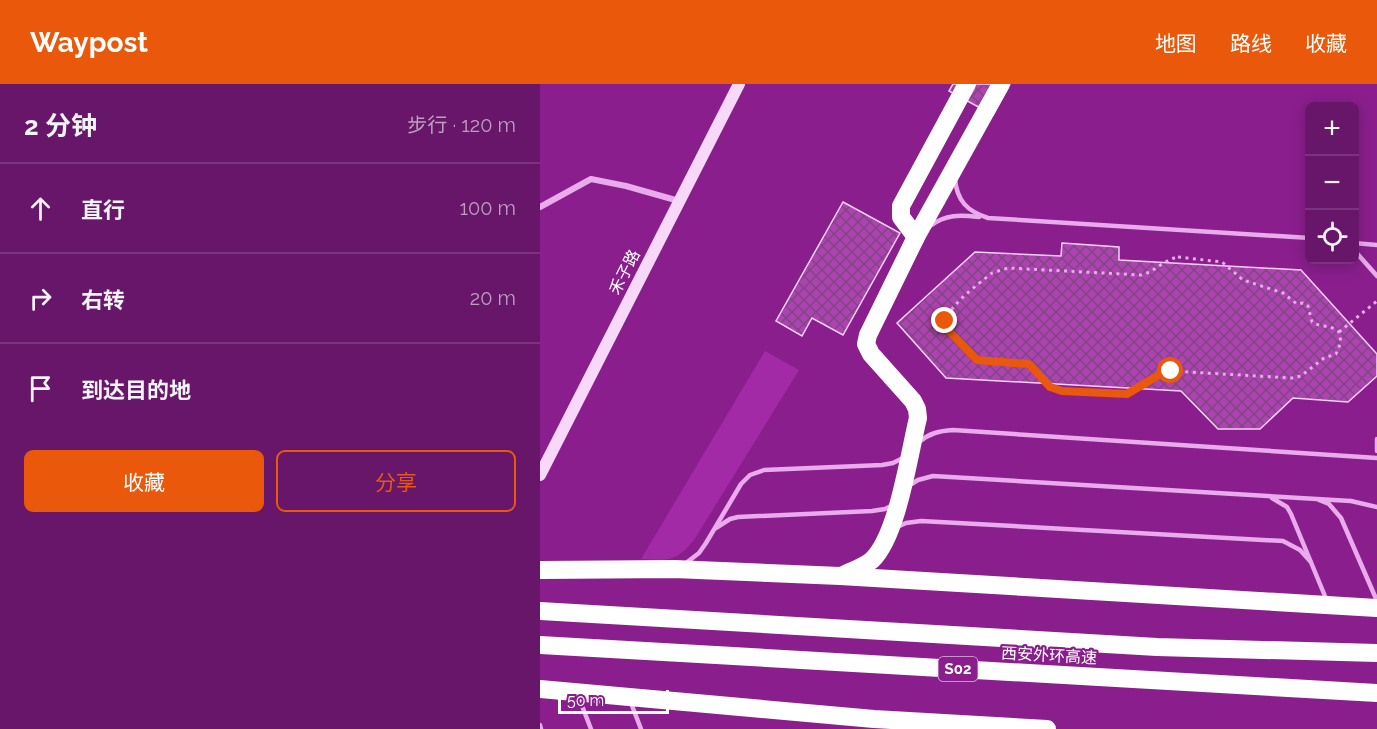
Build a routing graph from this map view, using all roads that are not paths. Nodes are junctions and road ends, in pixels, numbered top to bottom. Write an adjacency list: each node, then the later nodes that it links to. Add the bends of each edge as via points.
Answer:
1 (739, 84): 5 (main road, 禾子路)
2 (967, 84): 8 (highway, via 901,206 902,217)
3 (1001, 84): 4 (highway)
4 (955, 168): 7 (lane, via 957,194 964,206); 8 (highway)
5 (679, 201): 6 (street, via 591,179); 18 (main road, 禾子路)
6 (540, 207)
7 (988, 218): 8 (lane, via 945,217); 9 (lane)
8 (916, 237): 16 (highway, via 866,344 917,409)
9 (1305, 238)
10 (1359, 244): 11 (lane)
11 (1377, 246)
12 (1359, 256): 13 (lane)
13 (1377, 276)
14 (1377, 439): 15 (lane)
15 (1377, 451)
16 (909, 453): 17 (lane, via 926,436 953,430); 21 (highway); 23 (lane, via 882,465 764,470 750,475)
17 (1377, 458)
18 (540, 475)
19 (1267, 496): 20 (lane); 21 (lane, via 933,476 918,480); 25 (lane, via 1287,507)
20 (1315, 498): 22 (lane); 29 (lane, via 1329,504 1341,518)
21 (898, 500): 23 (lane, via 885,509 872,511 738,517); 24 (highway)
22 (1377, 507)
23 (714, 530): 26 (lane, via 690,562)
24 (887, 537): 25 (lane, via 906,523 921,521 1283,541); 28 (highway, via 873,559)
25 (1310, 561): 30 (lane)
26 (674, 569): 27 (highway); 28 (highway)
27 (540, 570)
28 (840, 576): 30 (highway)
29 (1377, 601)
30 (1328, 604): 31 (highway)
31 (1377, 608)
32 (540, 611): 34 (highway, 西安外环高速 / S02, via 1157,647)
33 (540, 645): 37 (highway, 西安外环高速 / S02)
34 (1377, 653)
35 (540, 689): 36 (highway)
36 (577, 693): 38 (highway); 39 (lane)
37 (1377, 693)
38 (629, 697): 40 (lane); 41 (highway, via 874,719)
39 (591, 729)
40 (641, 729)
41 (1047, 729)

